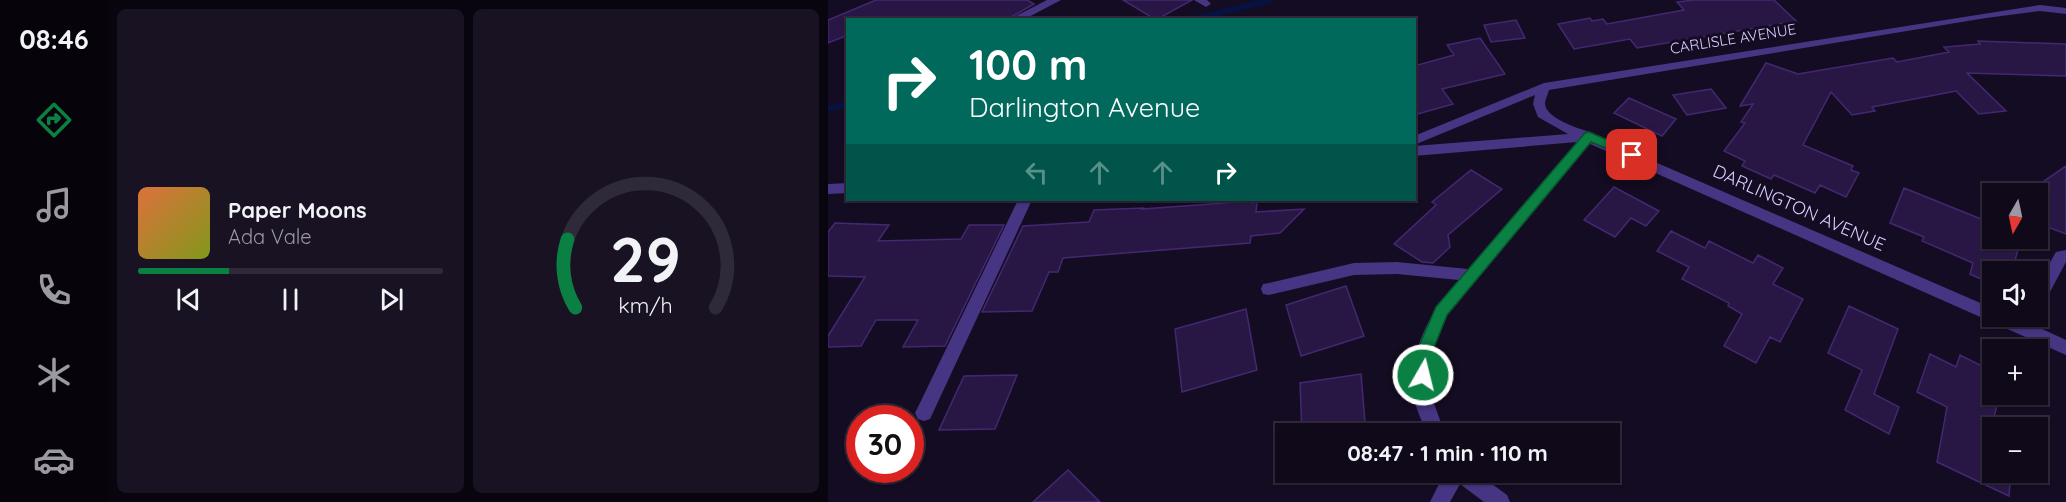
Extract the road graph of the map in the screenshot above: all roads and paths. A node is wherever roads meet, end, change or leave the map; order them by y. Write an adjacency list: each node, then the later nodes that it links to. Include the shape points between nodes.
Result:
1 (1056, 0): 3 (street)
2 (2066, 11): 4 (street, CARLISLE AVENUE, via 2040,8 1986,15)
3 (1016, 18)
4 (1544, 87): 5 (street, DARLINGTON AVENUE, via 1539,104 1542,114); 6 (street, CARLISLE AVENUE)
5 (1589, 136): 7 (street); 12 (street); 15 (street, DARLINGTON AVENUE)
6 (1416, 140)
7 (1416, 151)
8 (846, 188): 9 (street)
9 (828, 189)
10 (1025, 201): 18 (street)
11 (2066, 256): 13 (street, via 2061,256)
12 (1471, 275): 14 (street, via 1397,268 1354,269); 19 (street, via 1441,312 1423,355 1422,395)
13 (2048, 280)
14 (1269, 289)
15 (1982, 311)
16 (2019, 327): 17 (street, DARLINGTON AVENUE)
17 (2066, 348)
18 (924, 413)
19 (1432, 423)
20 (1451, 483): 22 (street)
21 (1473, 483): 23 (street)
22 (1440, 502)
23 (1500, 502)

